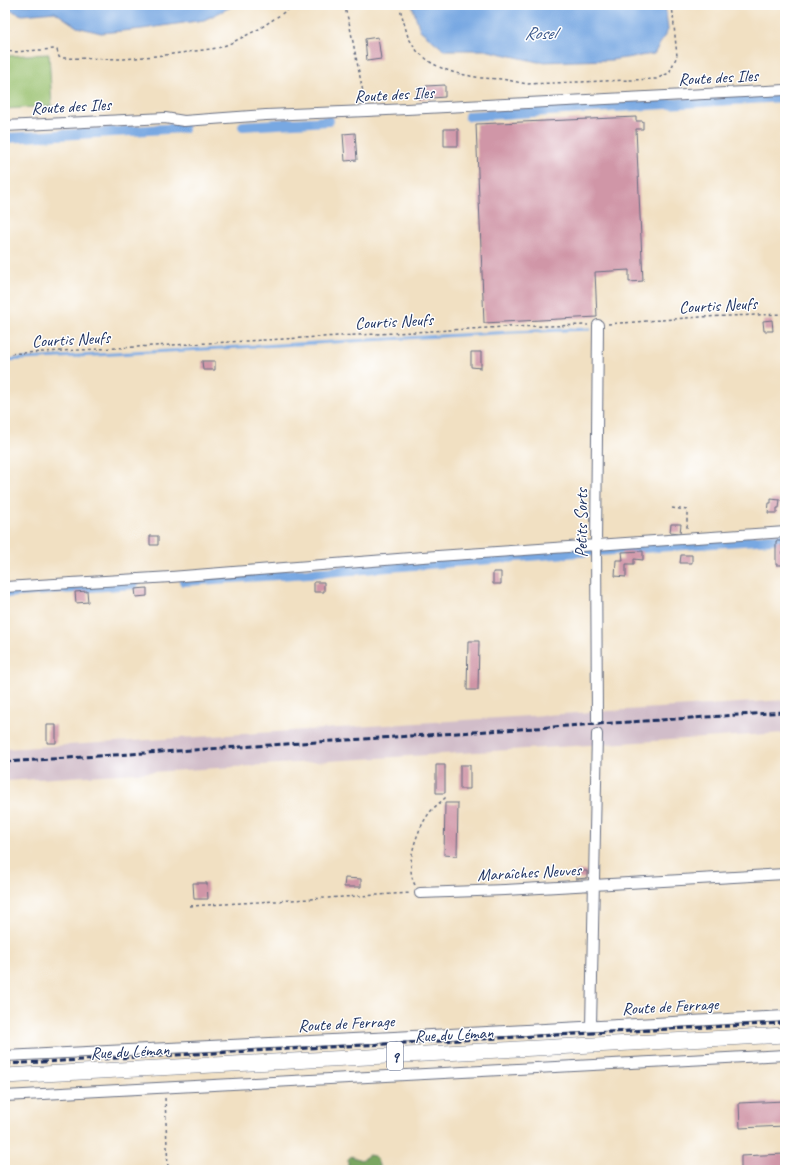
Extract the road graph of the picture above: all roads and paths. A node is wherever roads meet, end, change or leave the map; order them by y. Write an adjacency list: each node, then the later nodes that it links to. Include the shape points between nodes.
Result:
1 (295, 5): 5 (path, via 259,29 229,44 209,50 124,59 84,59 61,58 54,49 13,52)
2 (344, 5): 7 (path)
3 (400, 5): 4 (path, via 408,37 417,51 430,62 448,70 476,77 527,84 656,79 669,73 676,56)
4 (672, 5)
5 (5, 47)
6 (785, 90): 7 (street, Route des Iles)
7 (367, 111): 8 (street, Route des Iles, via 184,121 164,118)
8 (5, 126)
9 (785, 314): 10 (path, Courtis Neufs)
10 (598, 325): 11 (path, Courtis Neufs, via 493,328); 15 (street, Petits Sorts)
11 (5, 354)
12 (672, 508): 14 (path, via 687,510)
13 (785, 532): 14 (street)
14 (687, 539): 15 (street)
15 (596, 545): 16 (street); 17 (street, Petits Sorts)
16 (5, 587)
17 (597, 720)
18 (597, 734): 21 (street)
19 (446, 797): 22 (path, via 430,812 418,835 410,860 411,878)
20 (785, 874): 21 (street)
21 (594, 885): 22 (street, Maraîches Neuves); 25 (street, Maraîches Neuves)
22 (420, 893): 23 (path)
23 (190, 906)
24 (785, 1016): 25 (street, Route de Ferrage)
25 (591, 1026): 28 (street, Route de Ferrage)
26 (785, 1036): 29 (main road, Rue du Léman / 9)
27 (785, 1055): 30 (street)
28 (5, 1056)
29 (5, 1076)
30 (165, 1088): 31 (street); 32 (path)
31 (5, 1096)
32 (168, 1170)

